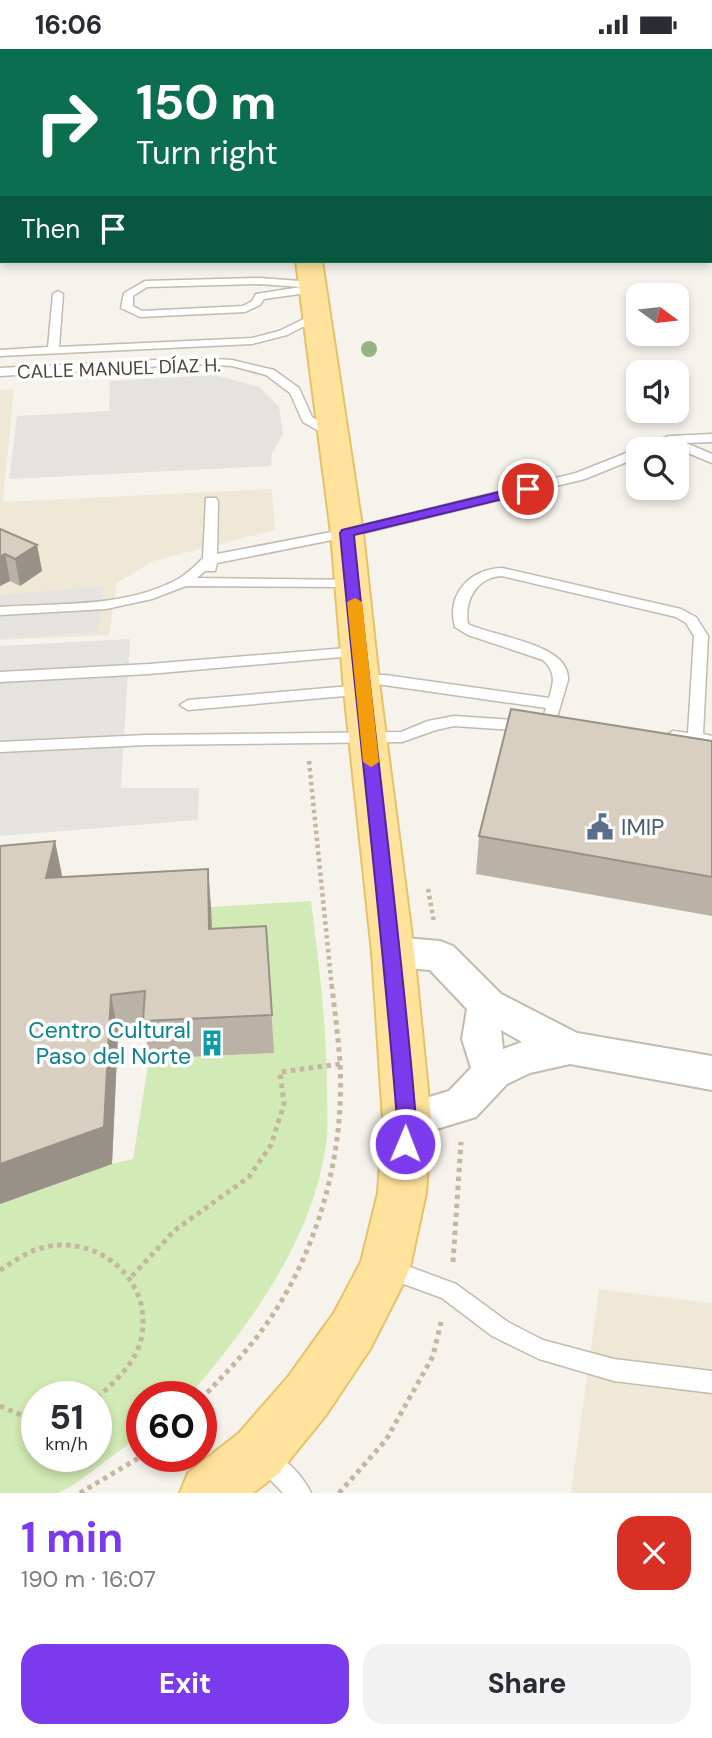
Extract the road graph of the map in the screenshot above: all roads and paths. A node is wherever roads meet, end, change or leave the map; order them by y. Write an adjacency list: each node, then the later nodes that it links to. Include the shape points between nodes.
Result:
1 (314, 288): 1 (lane, via 260,281 145,284 128,295 127,308 140,314 244,309 260,296); 3 (lane, CALLE MANUEL DÍAZ H., via 283,333 253,341); 6 (main road)
2 (58, 294): 3 (lane)
3 (53, 351): 4 (lane, CALLE MANUEL DÍAZ H.)
4 (0, 353)
5 (0, 372): 6 (lane, CALLE MANUEL DÍAZ H., via 232,363 270,372 295,391 307,419)
6 (335, 435): 13 (main road)
7 (712, 437): 8 (lane)
8 (689, 439)
9 (689, 449): 11 (lane)
10 (626, 458): 13 (lane, via 580,476)
11 (712, 459)
12 (211, 501): 14 (lane)
13 (347, 533): 14 (lane); 17 (main road)
14 (209, 560): 15 (lane); 16 (lane)
15 (213, 581): 16 (lane); 17 (lane)
16 (184, 582): 18 (lane, via 106,605)
17 (353, 583): 19 (main road)
18 (0, 611)
19 (361, 673): 20 (lane, via 149,669); 21 (lane, via 517,702); 22 (lane); 24 (main road)
20 (0, 677)
21 (553, 703): 24 (lane, via 554,728 454,721 402,737); 25 (lane, via 561,675 553,658 486,639 462,627 458,618 469,583 477,576 502,572 691,620 701,636)
22 (188, 705)
23 (654, 735): 25 (lane)
24 (368, 738): 26 (lane); 29 (main road)
25 (695, 738): 27 (lane)
26 (307, 739): 28 (lane, via 287,736); 32 (path)
27 (712, 741)
28 (0, 747)
29 (393, 952): 30 (street, via 440,956); 35 (main road)
30 (487, 1005): 31 (street); 33 (street, via 481,1044)
31 (570, 1048): 33 (street, via 523,1058); 34 (street)
32 (340, 1064): 38 (path, via 280,1072 284,1104 271,1145 249,1177 175,1230); 40 (path, via 333,1170 317,1229 285,1299)
33 (493, 1072): 35 (street, via 462,1105)
34 (712, 1073)
35 (407, 1120): 36 (main road, via 402,1193)
36 (384, 1267): 39 (lane, via 449,1291 500,1329 540,1349 614,1370); 44 (main road, via 352,1331 307,1396)
37 (0, 1270): 38 (path, via 41,1248 69,1244 95,1249)
38 (132, 1276): 41 (path, via 144,1305 143,1334 132,1363)
39 (712, 1382)
40 (217, 1384)
41 (112, 1388)
42 (0, 1406): 43 (path)
43 (21, 1415)
44 (259, 1453): 47 (main road); 48 (lane)
45 (126, 1466): 46 (path)
46 (80, 1493)
47 (208, 1493)
48 (299, 1493)

